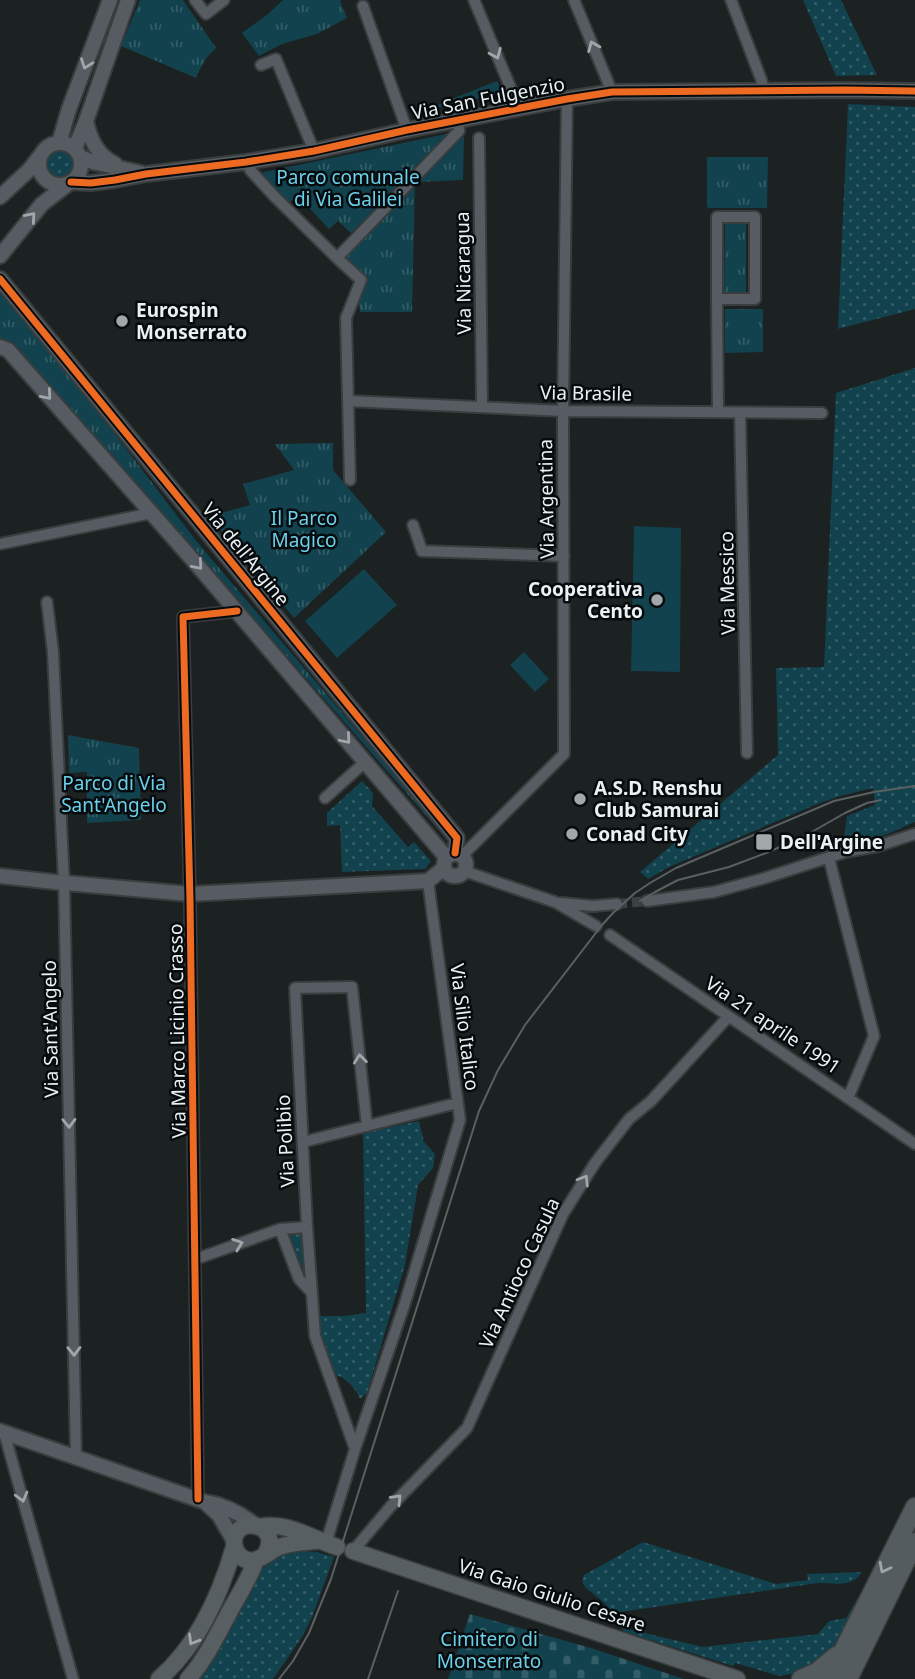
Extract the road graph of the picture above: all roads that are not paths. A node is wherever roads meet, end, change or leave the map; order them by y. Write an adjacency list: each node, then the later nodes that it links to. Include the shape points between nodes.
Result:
1 (110, 0): 19 (street, one-way to 19)
2 (128, 0): 16 (street)
3 (195, 0): 4 (street, via 205,14)
4 (224, 0)
5 (474, 0): 14 (street, one-way to 14)
6 (574, 0): 12 (street, one-way to 6)
7 (731, 0): 10 (street)
8 (363, 6): 17 (street)
9 (261, 65): 21 (street, via 276,59)
10 (764, 90): 11 (street, Via San Fulgenzio); 12 (street, Via San Fulgenzio)
11 (915, 91)
12 (611, 92): 13 (street, Via San Fulgenzio)
13 (567, 99): 14 (street, Via San Fulgenzio); 35 (street, Via Argentina)
14 (519, 108): 15 (street, Via San Fulgenzio)
15 (458, 120): 17 (street, Via San Fulgenzio); 29 (street, via 459,131)
16 (86, 121): 22 (street); 24 (street, via 102,155)
17 (407, 130): 21 (street, Via San Fulgenzio)
18 (478, 138): 34 (street, Via Nicaragua)
19 (59, 143): 20 (street); 22 (street)
20 (45, 149): 26 (street, via 39,164 44,177 55,184); 27 (street)
21 (314, 151): 23 (street, Via San Fulgenzio)
22 (78, 153): 24 (street, Via San Fulgenzio, via 93,162); 26 (street, via 80,171)
23 (246, 162): 25 (street, Via San Fulgenzio); 29 (street)
24 (126, 169): 25 (street, Via San Fulgenzio)
25 (146, 174): 26 (street, Via San Fulgenzio)
26 (69, 183): 28 (street, one-way to 26, via 43,204)
27 (0, 197)
28 (0, 256)
29 (337, 258): 33 (street, via 361,279 346,318)
30 (0, 279): 51 (street, Via dell'Argine, via 457,838)
31 (718, 299): 31 (street, via 755,299 755,217 717,217); 36 (street)
32 (0, 347): 40 (street, one-way to 40, via 8,350)
33 (349, 401): 34 (street, Via Brasile); 39 (street)
34 (482, 407): 35 (street, Via Brasile)
35 (563, 411): 36 (street, Via Brasile); 43 (street, Via Argentina)
36 (718, 412): 37 (street, Via Brasile)
37 (740, 412): 38 (street, Via Brasile); 46 (street, Via Messico)
38 (822, 413)
39 (349, 480)
40 (152, 513): 42 (street); 45 (street, one-way to 45)
41 (413, 525): 43 (street, via 422,551)
42 (0, 544)
43 (564, 556): 51 (street, Via Argentina, via 564,754)
44 (47, 602): 54 (street, Via Sant'Angelo)
45 (237, 611): 47 (street, one-way to 47); 55 (street, Via Marco Licinio Crasso, via 183,617)
46 (747, 753)
47 (365, 762): 48 (street); 51 (street)
48 (325, 798)
49 (915, 834): 50 (street)
50 (829, 858): 56 (street, via 714,892); 62 (street, via 874,1036)
51 (454, 861): 53 (street); 57 (street)
52 (0, 876): 54 (street)
53 (428, 881): 55 (street); 63 (street, Via Silio Italico)
54 (64, 883): 55 (street); 73 (street, Via Sant'Angelo, one-way to 73)
55 (190, 894): 69 (street, Via Marco Licinio Crasso)
56 (647, 901)
57 (555, 902): 58 (street); 59 (street)
58 (617, 904)
59 (596, 926)
60 (610, 936): 61 (street, Via 21 aprile 1991)
61 (728, 1017): 62 (street, Via 21 aprile 1991); 79 (street, Via Antioco Casula, one-way to 61, via 391,1506 467,1428 563,1214 595,1163 629,1119)
62 (848, 1098): 66 (street, Via 21 aprile 1991)
63 (457, 1103): 64 (street, Via Silio Italico); 72 (street, via 460,1120)
64 (367, 1126): 65 (street, Via Silio Italico); 65 (street, Via Polibio, one-way to 65, via 352,987 295,988)
65 (303, 1142): 67 (street, Via Polibio)
66 (915, 1144)
67 (307, 1227): 68 (street); 70 (street, Via Polibio)
68 (280, 1229): 69 (street, one-way to 68); 70 (street, Via Polibio, via 299,1279)
69 (196, 1259): 74 (street, Via Marco Licinio Crasso)
70 (312, 1293): 72 (street, Via Polibio, via 315,1336)
71 (2, 1431): 73 (street, Via Gaio Giulio Cesare); 83 (street, one-way to 83)
72 (355, 1448): 79 (street)
73 (76, 1456): 74 (street, Via Gaio Giulio Cesare)
74 (202, 1500): 76 (street, Via Gaio Giulio Cesare, via 221,1504); 78 (street, via 219,1515)
75 (915, 1507): 82 (highway, one-way to 82)
76 (258, 1526): 78 (main road, via 239,1530); 79 (main road, Via Gaio Giulio Cesare, via 304,1532); 80 (main road, via 270,1542)
77 (915, 1542): 81 (highway)
78 (234, 1544): 80 (main road, via 245,1559); 84 (main road, one-way to 84, via 207,1616 181,1657)
79 (333, 1545): 80 (main road, Via Gaio Giulio Cesare, via 283,1546); 86 (main road, Via Gaio Giulio Cesare)
80 (261, 1556): 85 (main road)
81 (865, 1646): 89 (highway); 90 (highway)
82 (844, 1648): 87 (highway); 88 (highway)
83 (73, 1679)
84 (159, 1679)
85 (188, 1679)
86 (737, 1679)
87 (802, 1679)
88 (828, 1679)
89 (848, 1679)
90 (861, 1679)

